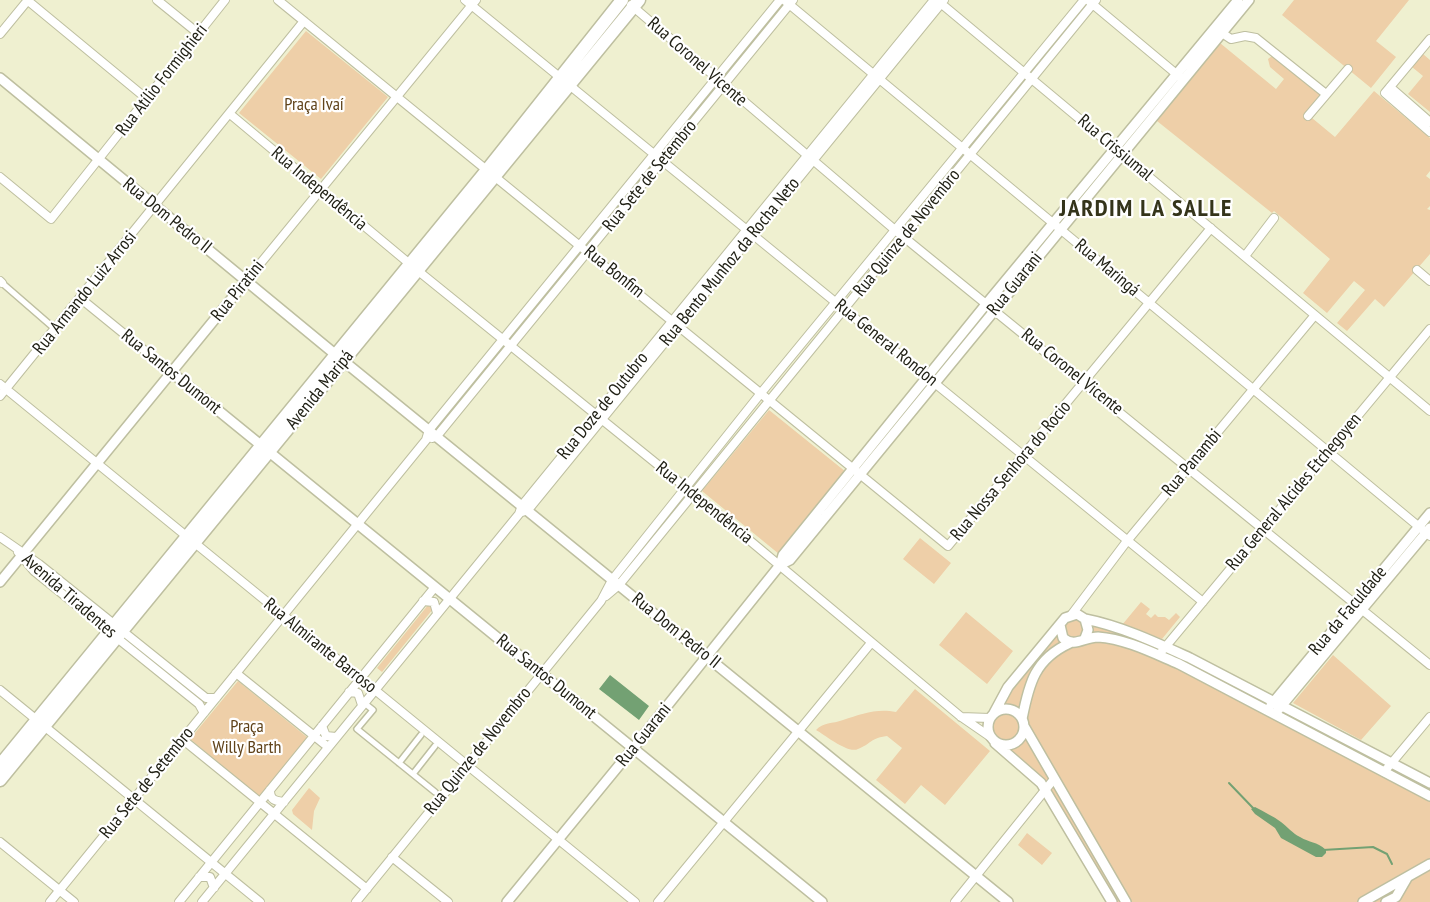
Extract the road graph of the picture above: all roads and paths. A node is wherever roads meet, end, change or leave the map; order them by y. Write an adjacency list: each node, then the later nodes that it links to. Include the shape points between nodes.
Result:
1 (28, 0): 14 (street); 29 (street)
2 (157, 0): 15 (street)
3 (225, 0): 15 (street, Rua Atílio Formighieri)
4 (278, 0): 12 (street, Rua Bonfim)
5 (1238, 0): 20 (street, Rua Guarani)
6 (1249, 0): 13 (street, Rua Guarani)
7 (787, 1): 19 (street, Rua Maringá); 22 (street, Rua Sete de Setembro); 25 (street, Rua Sete de Setembro)
8 (939, 1): 18 (street, Rua Crissiumal); 19 (street, Rua Bento Munhoz da Rocha Neto)
9 (1090, 1): 18 (street, Rua Quinze de Novembro); 20 (street); 23 (street, Rua Quinze de Novembro)
10 (471, 2): 24 (street, Rua General Rondon); 28 (street, Rua Piratini)
11 (629, 3): 22 (street, Rua Coronel Vicente); 24 (main road, Avenida Maripá)
12 (304, 21): 28 (street, Rua Bonfim); 30 (street, Rua Armando Luiz Arrosi)
13 (1222, 33): 20 (street, Rua Guarani); 27 (street, via 1231,39 1256,38)
14 (0, 34)
15 (199, 34): 29 (street, Rua Atílio Formighieri)
16 (1430, 39): 26 (street)
17 (1348, 69): 27 (street)
18 (1025, 73): 23 (street, Rua Crissiumal); 34 (street, Rua Quinze de Novembro)
19 (877, 77): 34 (street, Rua Maringá); 38 (street, Rua Bento Munhoz da Rocha Neto)
20 (1180, 77): 35 (street, Rua Guarani)
21 (0, 78): 39 (street, Rua Dom Pedro II)
22 (716, 79): 25 (street, Rua Coronel Vicente); 36 (street, Rua Sete de Setembro)
23 (1032, 79): 35 (street, Rua Crissiumal); 37 (street, Rua Quinze de Novembro)
24 (564, 81): 36 (street, Rua General Rondon); 41 (main road, Avenida Maripá)
25 (724, 85): 38 (street, Rua Coronel Vicente); 40 (street, Rua Sete de Setembro)
26 (1390, 87): 32 (street); 33 (street, via 1385,93)
27 (1326, 94): 31 (street)
28 (397, 97): 41 (street, Rua Bonfim); 43 (street, Rua Piratini)
29 (147, 99): 39 (street, Rua Atílio Formighieri)
30 (230, 114): 43 (street, Rua Independência); 44 (street, Rua Armando Luiz Arrosi)
31 (1308, 116)
32 (1430, 122)
33 (1430, 132)
34 (963, 149): 37 (street, Rua Maringá); 48 (street, Rua Quinze de Novembro)
35 (1118, 151): 46 (street, Rua Guarani); 47 (street, Rua Crissiumal)
36 (655, 153): 40 (street, Rua General Rondon); 51 (street, Rua Sete de Setembro)
37 (970, 155): 46 (street, Rua Maringá); 50 (street, Rua Quinze de Novembro)
38 (810, 159): 48 (street, Rua Coronel Vicente); 49 (street, Rua Bento Munhoz da Rocha Neto)
39 (99, 160): 42 (street, Rua Atílio Formighieri, via 51,219); 44 (street, Rua Dom Pedro II)
40 (663, 160): 49 (street, Rua General Rondon); 52 (street, Rua Sete de Setembro)
41 (490, 173): 51 (street, Rua Bonfim); 55 (main road, Avenida Maripá)
42 (0, 177)
43 (321, 190): 55 (street, Rua Independência); 56 (street, Rua Piratini)
44 (156, 206): 56 (street, Rua Dom Pedro II); 59 (street, Rua Armando Luiz Arrosi)
45 (1274, 218): 53 (street)
46 (1057, 226): 61 (street, Rua Maringá); 62 (street, Rua Guarani)
47 (1211, 228): 53 (street, Rua Crissiumal); 61 (street, Rua Nossa Senhora do Rocio)
48 (895, 230): 50 (street, Rua Coronel Vicente); 60 (street, Rua Quinze de Novembro)
49 (750, 231): 60 (street, Rua General Rondon); 65 (street, Rua Bento Munhoz da Rocha Neto)
50 (904, 237): 62 (street, Rua Coronel Vicente); 63 (street, Rua Quinze de Novembro)
51 (581, 245): 52 (street, Rua Bonfim); 68 (street, Rua Sete de Setembro)
52 (588, 251): 65 (street, Rua Bonfim); 69 (street, Rua Sete de Setembro)
53 (1245, 256): 64 (street, Rua Crissiumal)
54 (1417, 270): 57 (street)
55 (409, 272): 68 (street, Rua Independência); 70 (main road, Avenida Maripá)
56 (246, 281): 70 (street, Rua Dom Pedro II); 71 (street, Rua Piratini)
57 (1430, 281)
58 (1, 282): 66 (street)
59 (80, 298): 66 (street, Rua Armando Luiz Arrosi); 71 (street, Rua Santos Dumont)
60 (836, 303): 63 (street, Rua General Rondon); 78 (street, Rua Quinze de Novembro)
61 (1150, 303): 74 (street, Rua Nossa Senhora do Rocio); 77 (street, Rua Maringá)
62 (991, 306): 72 (street, Rua Guarani); 74 (street, Rua Coronel Vicente); 75 (street, Rua Guarani)
63 (845, 310): 72 (street, Rua General Rondon); 80 (street, Rua Quinze de Novembro)
64 (1316, 315): 73 (street, Rua Crissiumal); 77 (street, Rua Panambi)
65 (676, 323): 78 (street, Rua Bonfim); 82 (street, Rua Bento Munhoz da Rocha Neto)
66 (55, 329): 76 (street, Rua Armando Luiz Arrosi)
67 (1430, 329): 73 (street, Rua General Alcides Etchegoyen)
68 (503, 340): 69 (street, Rua Independência); 83 (street, Rua Sete de Setembro)
69 (511, 346): 82 (street, Rua Independência); 83 (street, Rua Sete de Setembro)
70 (335, 363): 83 (street, Rua Dom Pedro II); 84 (main road, Avenida Maripá)
71 (171, 372): 84 (street, Rua Santos Dumont); 87 (street, Rua Piratini)
72 (927, 377): 75 (street, Rua General Rondon); 89 (street, Rua Guarani)
73 (1390, 377): 81 (street, Rua Crissiumal); 85 (street, Rua General Alcides Etchegoyen)
74 (1084, 382): 86 (street, Rua Nossa Senhora do Rocio); 88 (street, Rua Coronel Vicente)
75 (935, 384): 86 (street, Rua General Rondon); 89 (street, Rua Guarani)
76 (3, 386): 79 (street, Rua Armando Luiz Arrosi); 87 (street, Rua Almirante Barroso)
77 (1254, 389): 85 (street, Rua Maringá); 88 (street, Rua Panambi)
78 (761, 393): 80 (street, Rua Bonfim); 90 (street, Rua Quinze de Novembro)
79 (0, 396)
80 (770, 401): 89 (street, Rua Bonfim); 91 (street, Rua Quinze de Novembro)
81 (1430, 411)
82 (598, 418): 90 (street, Rua Independência); 92 (street, Rua Doze de Outubro)
83 (433, 433): 92 (street, Rua Dom Pedro II); 94 (street, Rua Sete de Setembro)
84 (266, 448): 94 (street, Rua Santos Dumont); 98 (main road, Avenida Maripá)
85 (1328, 451): 95 (street, Rua General Alcides Etchegoyen); 96 (street, Rua Maringá)
86 (1023, 455): 99 (street, Rua General Rondon); 100 (street, Rua Nossa Senhora do Rocio)
87 (97, 464): 98 (street, Rua Almirante Barroso); 101 (street, Rua Piratini)
88 (1188, 468): 95 (street, Rua Coronel Vicente); 99 (street, Rua Panambi)
89 (857, 471): 100 (street, Rua Bonfim); 102 (street, Rua Guarani, via 790,560)
90 (686, 487): 91 (street, Rua Independência); 104 (street, Rua Quinze de Novembro)
91 (694, 494): 102 (street, Rua Independência); 104 (street, Rua Quinze de Novembro)
92 (523, 510): 104 (street, Rua Dom Pedro II); 106 (street, Rua Doze de Outubro)
93 (1430, 513): 96 (street, Rua da Faculdade)
94 (358, 524): 105 (street, Rua Santos Dumont); 112 (street, Rua Sete de Setembro)
95 (1264, 529): 108 (street, Rua General Alcides Etchegoyen); 109 (street, Rua Coronel Vicente)
96 (1426, 531): 109 (street, Rua da Faculdade)
97 (0, 537): 101 (street, Avenida Tiradentes)
98 (191, 540): 112 (street, Rua Almirante Barroso); 115 (main road, Avenida Maripá)
99 (1127, 542): 108 (street, Rua General Rondon); 111 (street, Rua Panambi)
100 (948, 546)
101 (20, 552): 103 (street, Rua Piratini); 115 (street, Avenida Tiradentes)
102 (780, 565): 117 (street, Rua Independência); 121 (street, Rua Guarani)
103 (0, 582)
104 (616, 582): 121 (street, Rua Dom Pedro II); 125 (street, Rua Quinze de Novembro)
105 (435, 587): 106 (street, Rua Santos Dumont); 107 (street)
106 (449, 598): 110 (street, Rua Doze de Outubro); 125 (street, Rua Santos Dumont)
107 (423, 601): 110 (street, via 434,602); 122 (street)
108 (1203, 602): 119 (street, Rua General Alcides Etchegoyen)
109 (1358, 606): 123 (street, Rua Coronel Vicente); 133 (street, Rua da Faculdade)
110 (437, 613): 126 (street, Rua Doze de Outubro)
111 (1072, 614): 113 (street); 114 (street)
112 (283, 616): 124 (street, Rua Sete de Setembro); 127 (street, Rua Almirante Barroso)
113 (1085, 619): 116 (street); 119 (street)
114 (1060, 625): 118 (street, via 1063,638); 138 (street, via 1008,687)
115 (116, 631): 131 (street, Avenida Tiradentes); 141 (main road, Avenida Maripá)
116 (1085, 638): 118 (street); 120 (street, via 1114,640)
117 (871, 643): 137 (street, Rua Independência); 143 (street)
118 (1070, 643): 140 (street, via 1036,671 1028,690)
119 (1166, 647): 120 (street, Rua General Alcides Etchegoyen); 133 (street)
120 (1159, 655): 135 (street)
121 (707, 657): 143 (street, Rua Dom Pedro II); 153 (street, Rua Guarani)
122 (372, 664): 126 (street); 127 (street)
123 (1430, 665)
124 (236, 673): 132 (street, Rua Sete de Setembro); 146 (street)
125 (541, 673): 153 (street, Rua Santos Dumont); 158 (street, Rua Quinze de Novembro)
126 (380, 674): 129 (street, Rua Doze de Outubro)
127 (360, 679): 129 (street, Rua Almirante Barroso); 130 (street)
128 (0, 690): 141 (street)
129 (374, 690): 134 (street, Rua Doze de Outubro); 158 (street, Rua Almirante Barroso)
130 (349, 692): 134 (street, via 358,693); 142 (street)
131 (199, 698): 132 (street, Avenida Tiradentes); 136 (street, Avenida Tiradentes)
132 (216, 698): 136 (street, Rua Sete de Setembro)
133 (1278, 703): 135 (street, Rua da Faculdade); 156 (street)
134 (365, 705): 147 (street, Rua Doze de Outubro); 155 (street, via 373,710 357,729)
135 (1271, 712): 159 (street)
136 (204, 713): 148 (street, Rua Sete de Setembro)
137 (960, 716): 138 (street); 149 (street, Rua Independência)
138 (992, 716): 140 (street, via 1009,709); 149 (street, via 987,728)
139 (1430, 717): 156 (street)
140 (1024, 722): 149 (street, via 1024,734 1013,745 1001,746); 161 (street)
141 (40, 724): 145 (main road, Avenida Maripá); 168 (street)
142 (322, 726): 146 (street); 147 (street, via 326,736)
143 (798, 732): 173 (street); 183 (street, Rua Dom Pedro II)
144 (422, 735): 155 (street)
145 (30, 736): 157 (main road, Avenida Maripá); 162 (main road, Avenida Maripá)
146 (314, 736): 151 (street); 152 (street)
147 (336, 737): 151 (street, Rua Doze de Outubro)
148 (182, 739): 168 (street, Rua Sete de Setembro); 169 (street)
149 (992, 739): 165 (street)
150 (435, 746): 160 (street)
151 (328, 747): 154 (street, Rua Doze de Outubro)
152 (304, 748): 154 (street, via 314,750); 164 (street)
153 (634, 748): 173 (street, Rua Santos Dumont); 175 (street, Rua Guarani)
154 (318, 759): 170 (street, Rua Doze de Outubro)
155 (399, 763): 160 (street)
156 (1392, 763): 159 (street); 163 (street)
157 (0, 765)
158 (466, 766): 175 (street, Rua Almirante Barroso); 178 (street, Rua Quinze de Novembro)
159 (1384, 772): 167 (street)
160 (413, 774): 166 (street)
161 (1054, 779): 165 (street); 189 (street)
162 (0, 780)
163 (1430, 783)
164 (270, 790): 169 (street); 170 (street, via 274,800)
165 (1046, 790): 183 (street); 203 (street)
166 (435, 792)
167 (1430, 796)
168 (134, 798): 180 (street); 188 (street, Rua Sete de Setembro)
169 (260, 802): 171 (street); 172 (street)
170 (284, 802): 171 (street, Rua Doze de Outubro)
171 (274, 814): 174 (street, Rua Doze de Outubro); 187 (street)
172 (250, 815): 174 (street, via 261,818); 177 (street)
173 (724, 822): 199 (street); 200 (street, Rua Santos Dumont)
174 (263, 827): 179 (street, Rua Doze de Outubro)
175 (558, 841): 197 (street, Rua Guarani); 198 (street, Rua Almirante Barroso)
176 (0, 842): 188 (street)
177 (223, 848): 179 (street, via 225,856); 180 (street)
178 (392, 857): 187 (street, Rua Quinze de Novembro); 196 (street)
179 (237, 859): 182 (street, Rua Doze de Outubro)
180 (211, 862): 182 (street); 185 (street)
181 (1428, 868): 184 (street)
182 (225, 873): 186 (street, Rua Doze de Outubro); 194 (street)
183 (976, 876): 201 (street); 202 (street, Rua Dom Pedro II)
184 (1408, 876): 204 (street); 205 (street, via 1396,897)
185 (199, 877): 186 (street, via 210,877); 192 (street)
186 (214, 888): 193 (street, Rua Doze de Outubro)
187 (367, 888): 195 (street, Rua Quinze de Novembro)
188 (59, 890): 190 (street, Rua Sete de Setembro); 191 (street)
189 (1123, 898): 203 (street)
190 (50, 902)
191 (74, 902)
192 (179, 902)
193 (202, 902)
194 (260, 902)
195 (356, 902)
196 (448, 902)
197 (507, 902)
198 (635, 902)
199 (658, 902)
200 (822, 902)
201 (955, 902)
202 (1008, 902)
203 (1112, 902)
204 (1363, 902)
205 (1386, 902)

